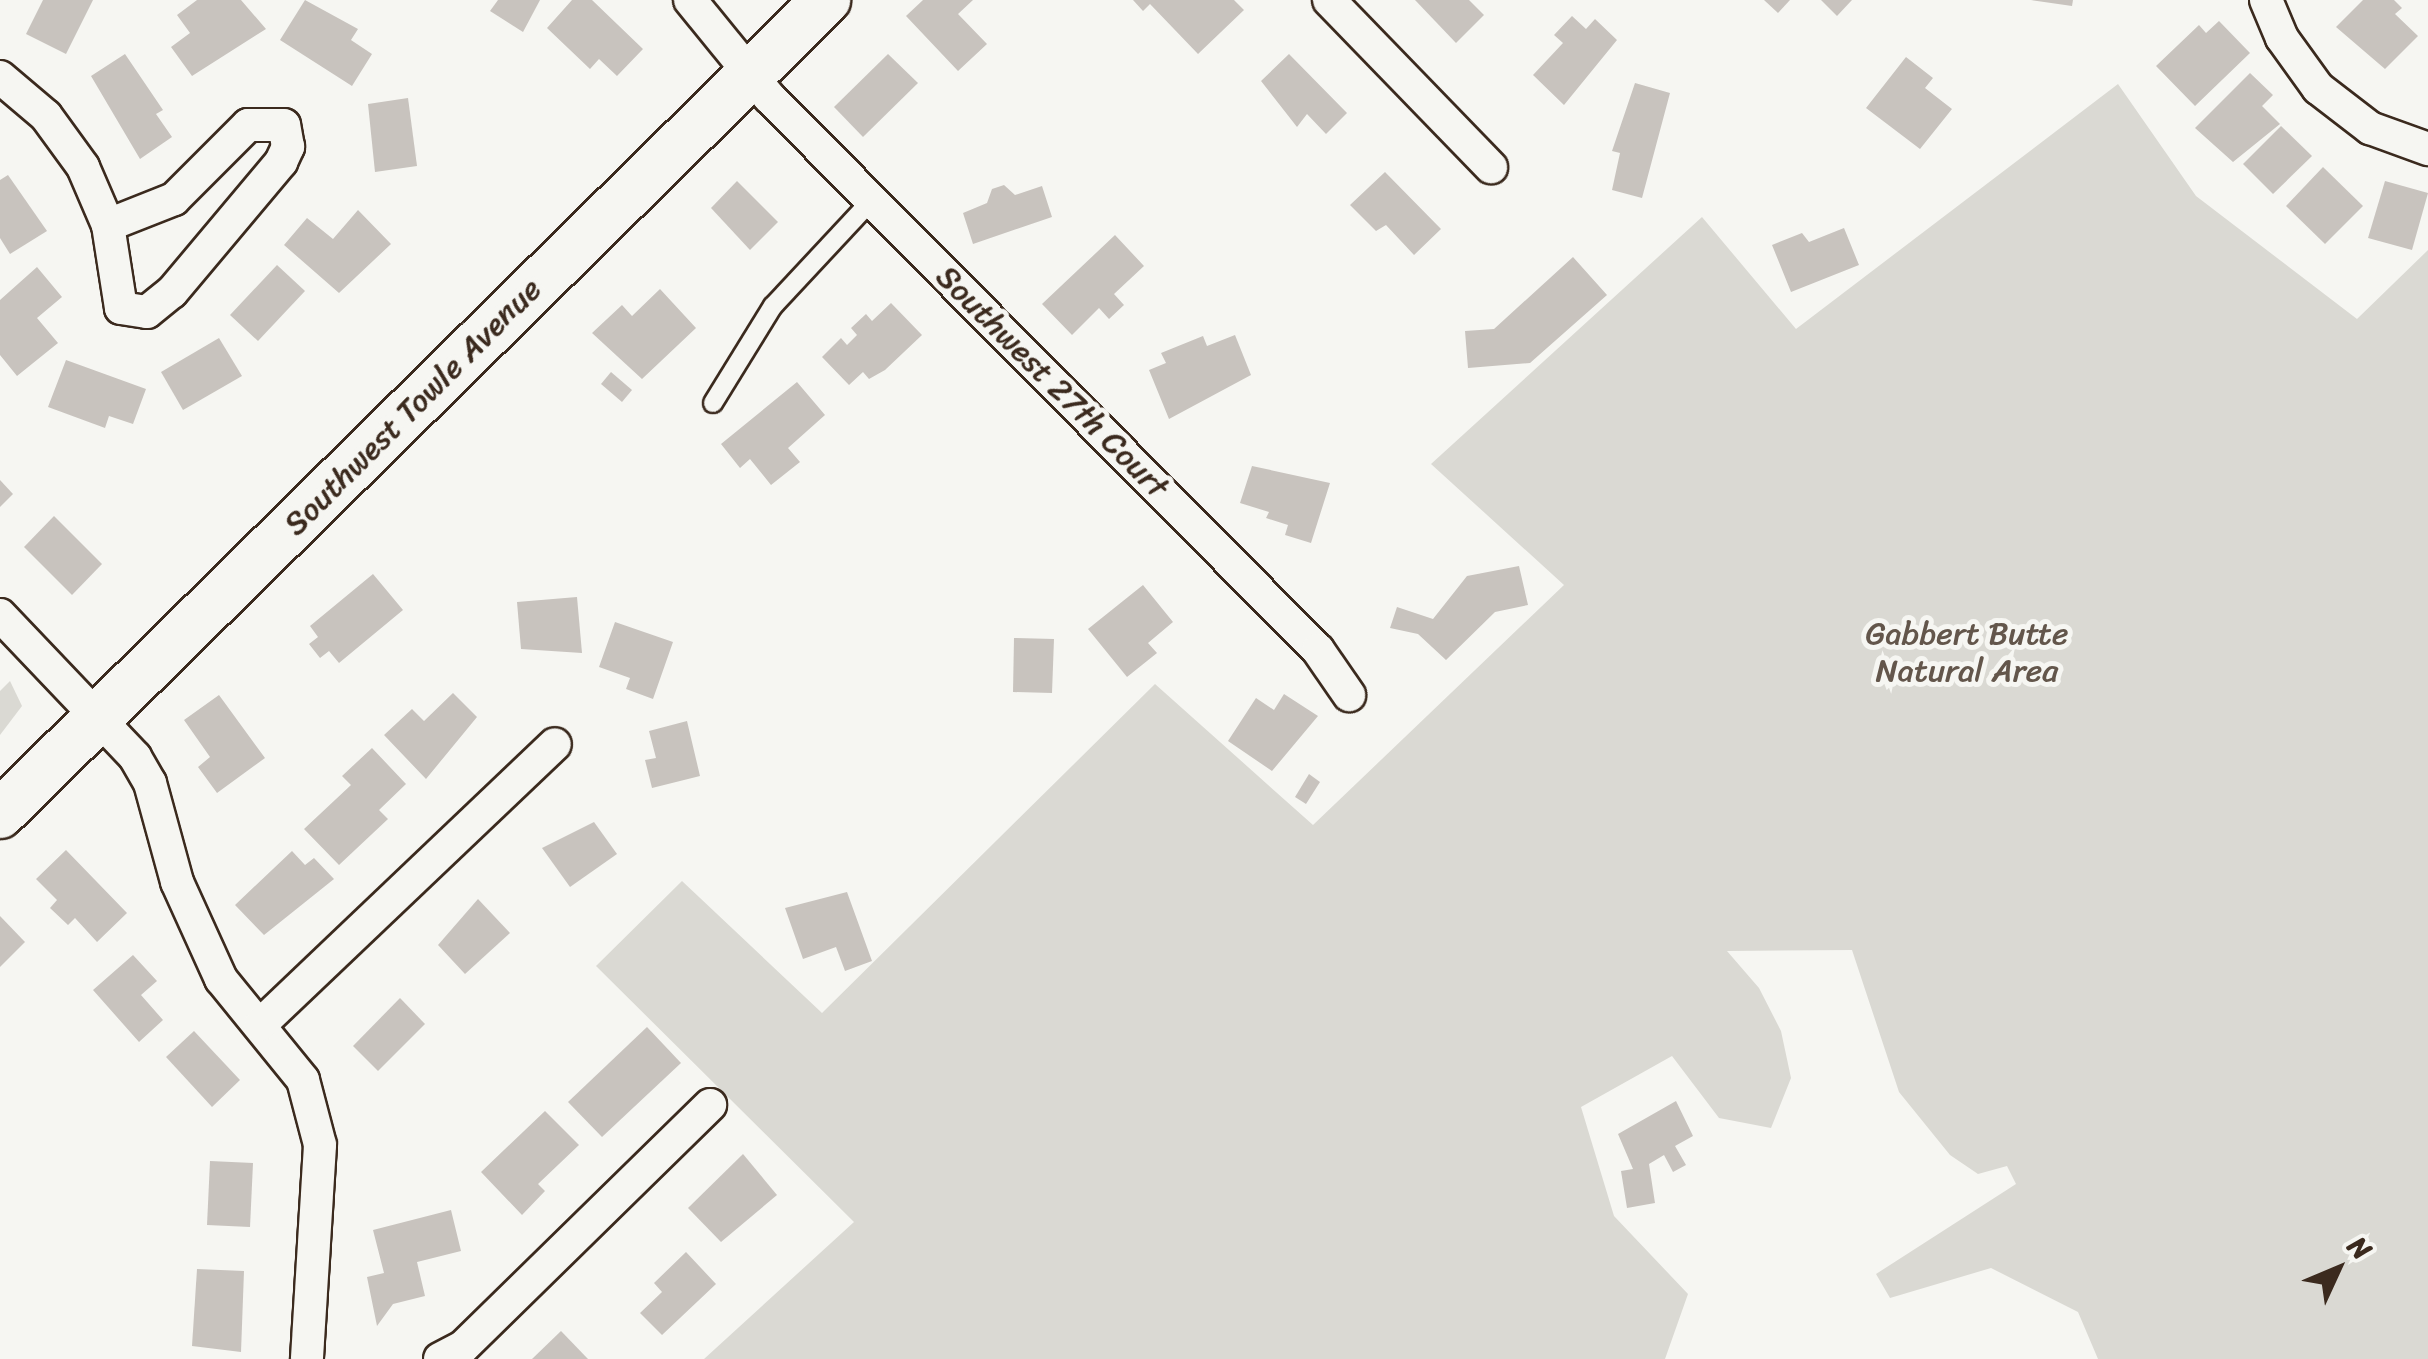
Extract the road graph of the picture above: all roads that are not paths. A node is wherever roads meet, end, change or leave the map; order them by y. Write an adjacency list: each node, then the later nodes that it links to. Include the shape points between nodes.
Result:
1 (690, 0): 5 (street, Southwest 27th Court)
2 (826, 0): 5 (main road, Southwest Towle Avenue)
3 (1329, 0): 8 (street)
4 (2266, 0): 7 (street, via 2282,38 2318,88 2370,128)
5 (752, 72): 9 (street, Southwest 27th Court); 14 (main road, Southwest Towle Avenue)
6 (0, 76): 10 (street, via 66,141)
7 (2428, 149)
8 (1491, 167)
9 (871, 200): 11 (lane, via 772,306); 13 (street, Southwest 27th Court, via 1318,650)
10 (108, 224): 10 (street, via 121,308 147,312 172,292 281,162 288,147 284,125 248,125 174,199)
11 (713, 403)
12 (0, 615): 14 (street)
13 (1348, 695)
14 (98, 718): 16 (main road, Southwest Towle Avenue); 17 (street, via 150,783 193,920 221,978)
15 (555, 744): 17 (street)
16 (0, 814)
17 (260, 1025): 19 (street, via 303,1080 320,1145)
18 (710, 1104): 20 (street, via 463,1347)
19 (307, 1359)
20 (440, 1359)

